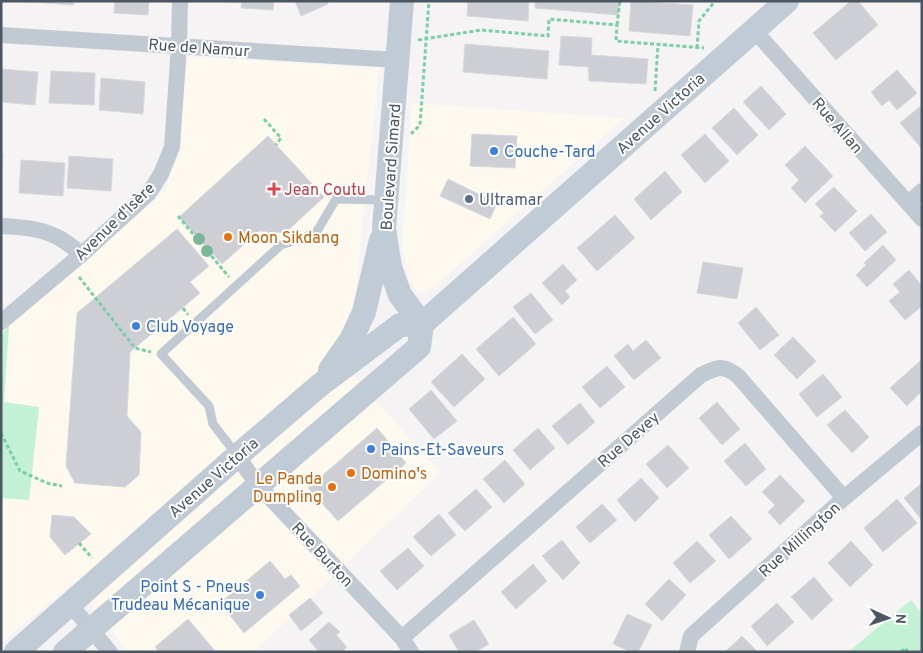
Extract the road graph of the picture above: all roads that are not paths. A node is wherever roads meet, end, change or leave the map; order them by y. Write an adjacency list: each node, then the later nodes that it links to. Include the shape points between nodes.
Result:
1 (180, 1): 6 (street, Avenue d'Isère)
2 (402, 1): 7 (main road, Boulevard Simard)
3 (787, 1): 4 (main road, Avenue Victoria)
4 (754, 30): 10 (street, Rue Allan); 16 (main road, Avenue Victoria)
5 (1, 35): 6 (street, Rue de Namur)
6 (179, 46): 7 (street, Rue de Namur); 14 (street, Avenue d'Isère, via 172,146 161,174 149,193)
7 (397, 60): 9 (main road, Boulevard Simard)
8 (922, 191): 10 (street)
9 (386, 200): 13 (main road, Boulevard Simard); 19 (lane, via 336,199 316,233 281,245 160,354 209,406 213,424)
10 (908, 203): 11 (street, Rue Allan)
11 (922, 219)
12 (1, 226): 14 (street, via 46,232)
13 (384, 228): 16 (main road, Boulevard Simard, via 390,267 400,295); 17 (main road, via 364,312)
14 (82, 254): 15 (street, Avenue d'Isère)
15 (1, 322)
16 (422, 324): 17 (main road, Avenue Victoria, via 400,326); 20 (main road, via 419,347)
17 (320, 386): 19 (main road, Avenue Victoria)
18 (922, 433): 21 (street, Rue Millington)
19 (237, 456): 20 (street, Rue Burton); 22 (main road, Avenue Victoria)
20 (258, 485): 23 (main road); 24 (street, Rue Burton)
21 (844, 498): 24 (street, Rue Devey, via 738,376 730,369 718,367 701,375); 28 (street, Rue Millington, via 691,636)
22 (70, 604): 23 (street); 25 (main road, Avenue Victoria)
23 (91, 629): 26 (main road); 27 (street)
24 (407, 645)
25 (16, 652)
26 (65, 652)
27 (110, 652)
28 (687, 652)

